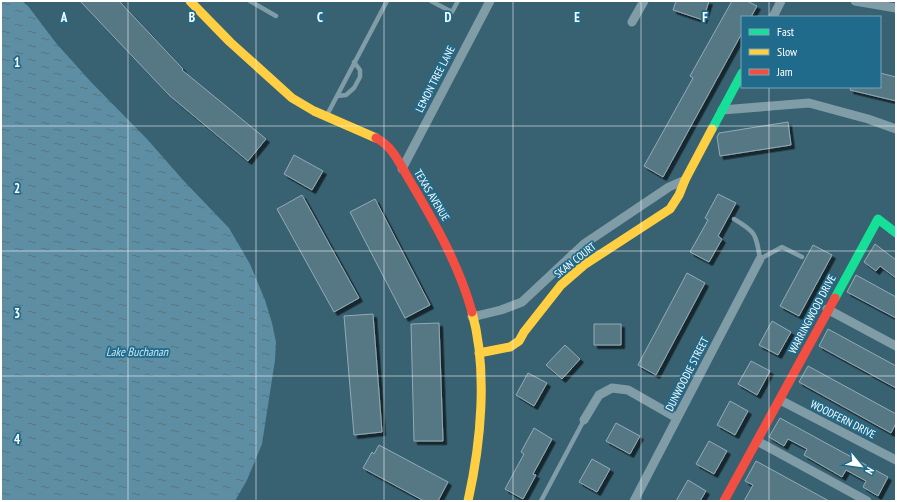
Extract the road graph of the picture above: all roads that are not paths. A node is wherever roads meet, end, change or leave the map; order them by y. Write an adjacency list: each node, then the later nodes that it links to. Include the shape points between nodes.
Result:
1 (190, 1): 18 (street, TEXAS AVENUE, via 230,42 292,98)
2 (250, 1): 11 (lane)
3 (387, 1): 14 (lane)
4 (431, 1): 5 (lane, via 452,12)
5 (458, 1)
6 (490, 1): 20 (street, LEMON TREE LANE)
7 (644, 1): 13 (street)
8 (781, 1): 12 (street)
9 (854, 1): 10 (street)
10 (896, 8)
11 (276, 16)
12 (773, 16)
13 (632, 22)
14 (354, 62): 16 (lane); 16 (lane, via 360,70 360,77 354,88 346,95)
15 (741, 76): 17 (street, SKAN COURT)
16 (337, 96): 18 (lane)
17 (722, 110): 19 (street, via 809,103 868,119); 21 (street, SKAN COURT)
18 (326, 116): 20 (street, TEXAS AVENUE, via 380,140 392,151)
19 (896, 130)
20 (402, 169): 27 (street, TEXAS AVENUE, via 443,238 467,294)
21 (684, 180): 27 (street, SKAN COURT, via 669,186 584,244 522,302); 29 (street, SKAN COURT, via 679,195 670,209 584,265 561,285 519,341 510,347)
22 (734, 219): 25 (lane, via 747,226 757,237)
23 (896, 233): 26 (street, WARRINGWOOD DRIVE, via 878,219)
24 (802, 257): 25 (lane, via 782,247)
25 (760, 259): 31 (street, DUNWOODIE STREET)
26 (827, 309): 28 (street); 30 (street, WARRINGWOOD DRIVE)
27 (472, 317): 29 (street, TEXAS AVENUE)
28 (896, 346)
29 (479, 353): 35 (street, TEXAS AVENUE, via 481,418)
30 (780, 400): 33 (street, WARRINGWOOD DRIVE); 34 (street, WOODFERN DRIVE)
31 (677, 418): 32 (street, via 628,390 612,388 599,395); 37 (street, DUNWOODIE STREET)
32 (584, 420): 36 (lane)
33 (757, 441): 38 (street, WARRINGWOOD DRIVE); 39 (street)
34 (896, 460)
35 (468, 501)
36 (541, 501)
37 (634, 501)
38 (724, 501)
39 (867, 501)

